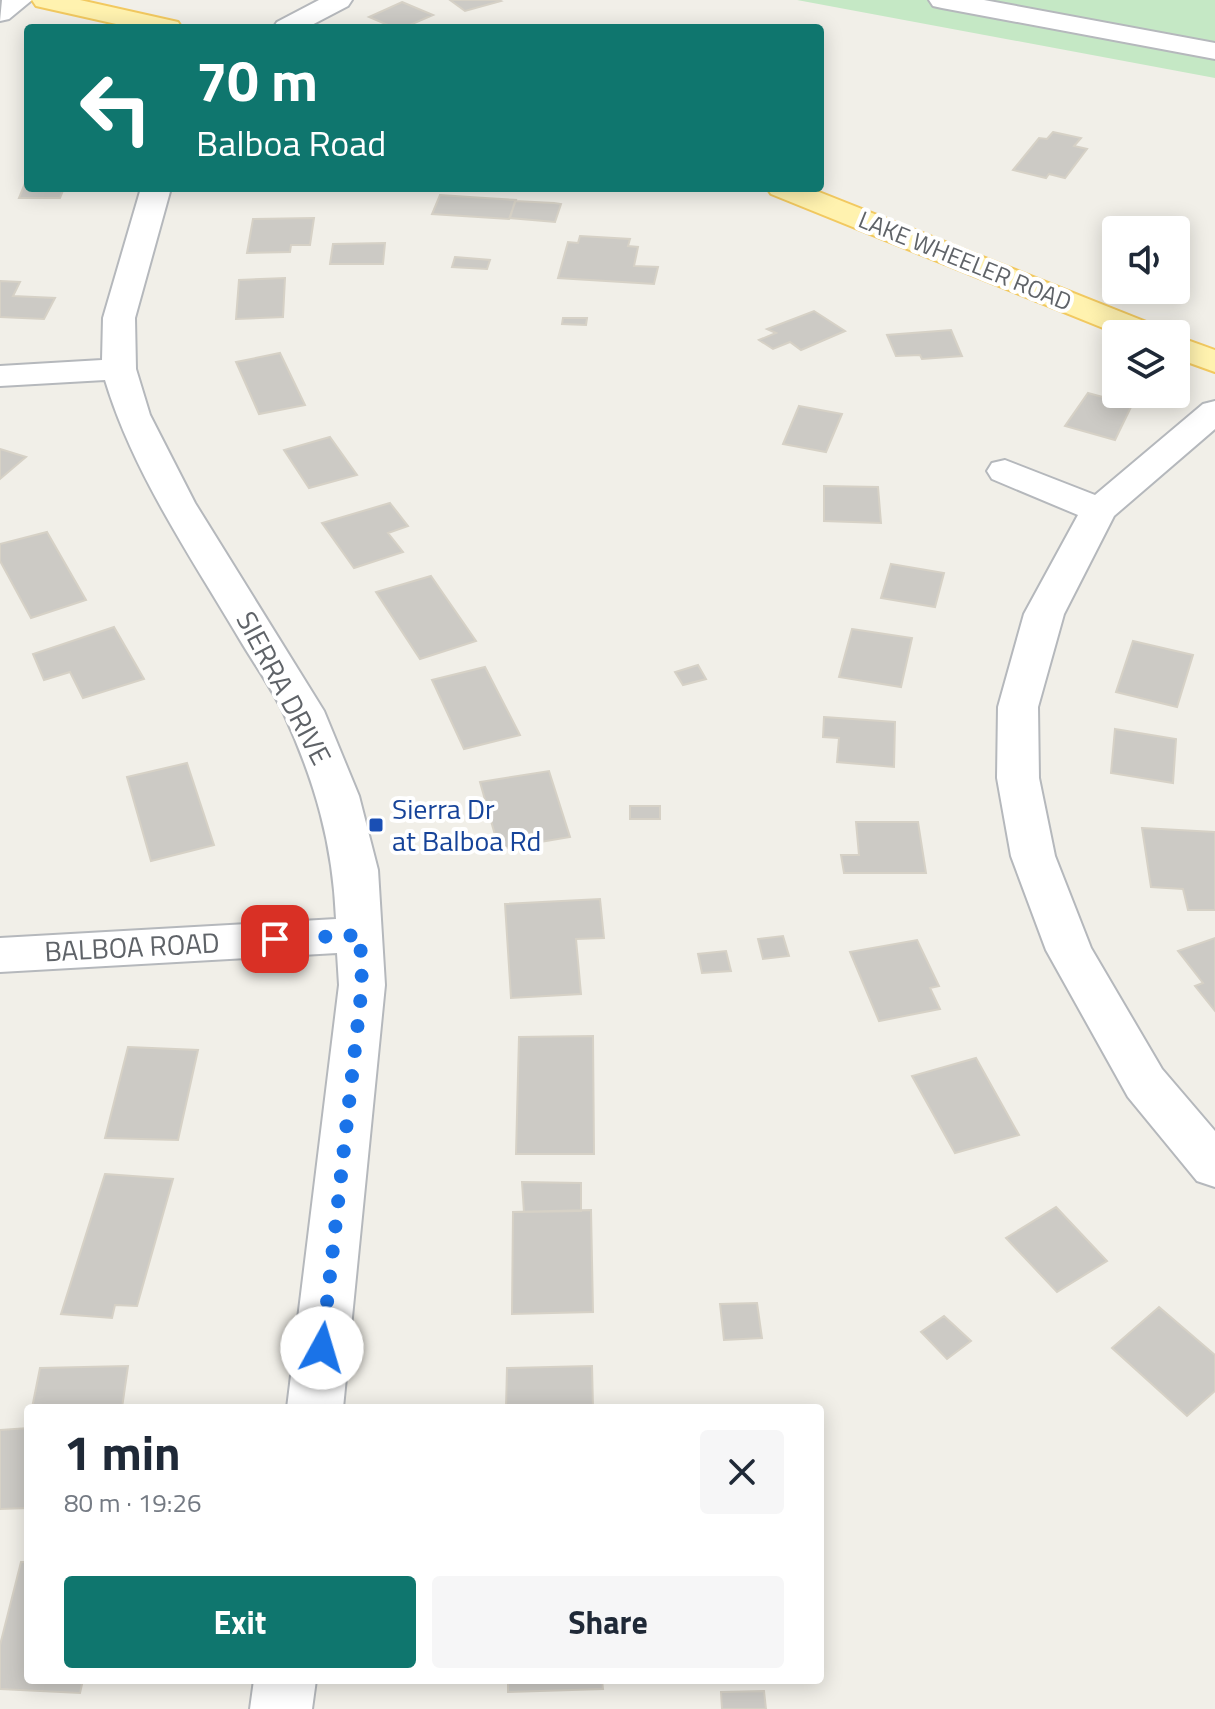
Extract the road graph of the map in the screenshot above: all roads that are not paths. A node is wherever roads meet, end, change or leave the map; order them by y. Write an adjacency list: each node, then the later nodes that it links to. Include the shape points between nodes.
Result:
1 (19, 0): 5 (street)
2 (45, 0): 6 (main road)
3 (339, 0): 7 (street)
4 (942, 0): 8 (street)
5 (0, 13)
6 (151, 24)
7 (294, 24)
8 (1215, 51)
9 (155, 192): 14 (street, SIERRA DRIVE, via 119,318)
10 (792, 192): 11 (main road, LAKE WHEELER ROAD)
11 (1112, 320)
12 (1190, 352): 13 (main road)
13 (1215, 362)
14 (119, 369): 15 (street); 19 (street, SIERRA DRIVE, via 133,415 177,503 303,711 338,796 356,870)
15 (0, 376)
16 (1215, 411): 18 (street)
17 (1005, 471): 18 (street)
18 (1099, 510): 21 (street, via 1044,614 1018,707 1018,778 1033,856 1069,950 1145,1083)
19 (360, 935): 20 (street, BALBOA ROAD); 22 (street, SIERRA DRIVE, via 362,985)
20 (0, 955)
21 (1215, 1166)
22 (315, 1404)
23 (284, 1684): 24 (street)
24 (281, 1709)

